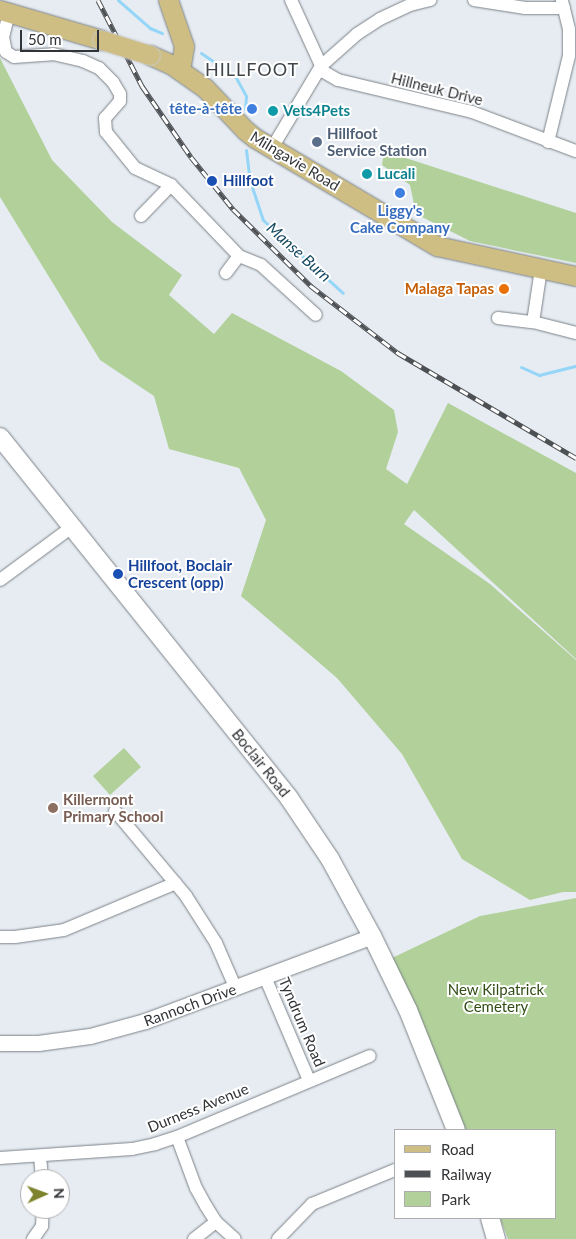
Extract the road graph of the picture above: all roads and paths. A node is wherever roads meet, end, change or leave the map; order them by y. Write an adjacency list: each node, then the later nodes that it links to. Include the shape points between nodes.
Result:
1 (168, 0): 7 (main road)
2 (291, 0): 9 (street)
3 (430, 0): 9 (street, via 410,5 380,20 344,44)
4 (474, 0): 5 (street, via 525,8)
5 (563, 4): 11 (street, via 569,29 569,56)
6 (4, 12): 8 (main road, Milngavie Road, bridge); 14 (street, via 6,52 14,57 53,54 83,61 99,68 113,82 120,100 105,118 106,132 134,168)
7 (177, 28): 8 (main road, via 173,43); 10 (main road, via 184,46)
8 (155, 57): 10 (main road, Milngavie Road)
9 (321, 66): 11 (street, Hillneuk Drive, via 324,72 350,85 472,112); 12 (street)
10 (180, 71): 12 (main road, Milngavie Road, via 205,88 245,130)
11 (548, 142): 13 (street, Hillneuk Drive)
12 (272, 148): 17 (main road, Milngavie Road, via 437,246)
13 (576, 152)
14 (170, 185): 15 (street); 16 (street)
15 (141, 216)
16 (239, 256): 18 (street); 20 (street, via 261,265)
17 (541, 269): 19 (main road, Milngavie Road); 22 (street)
18 (226, 273)
19 (576, 276)
20 (316, 315)
21 (498, 318): 22 (street)
22 (533, 322): 23 (street)
23 (576, 333)
24 (0, 437): 25 (main road, Boclair Road)
25 (72, 526): 26 (street); 29 (main road, Boclair Road, via 290,798 330,859)
26 (0, 580)
27 (115, 811): 28 (street)
28 (176, 883): 30 (street, via 64,930 15,938); 32 (street, via 216,943)
29 (372, 936): 31 (street, Rannoch Drive); 36 (main road, Boclair Road, via 408,1010)
30 (0, 937)
31 (265, 977): 32 (street, Rannoch Drive); 35 (street, Tyndrum Road)
32 (236, 989): 33 (street, Rannoch Drive, via 145,1022 90,1036 38,1043)
33 (0, 1043)
34 (370, 1056): 35 (street, Durness Avenue)
35 (309, 1080): 37 (street, Durness Avenue)
36 (456, 1129)
37 (177, 1137): 38 (street, Durness Avenue, via 132,1149); 44 (street, via 196,1188)
38 (40, 1156): 39 (street, Durness Avenue); 40 (street)
39 (0, 1158)
40 (41, 1169)
41 (394, 1170): 48 (street, via 312,1204)
42 (42, 1219): 45 (street)
43 (490, 1219): 49 (main road)
44 (216, 1222): 46 (street); 47 (street)
45 (34, 1239)
46 (194, 1239)
47 (235, 1239)
48 (278, 1239)
49 (496, 1239)

